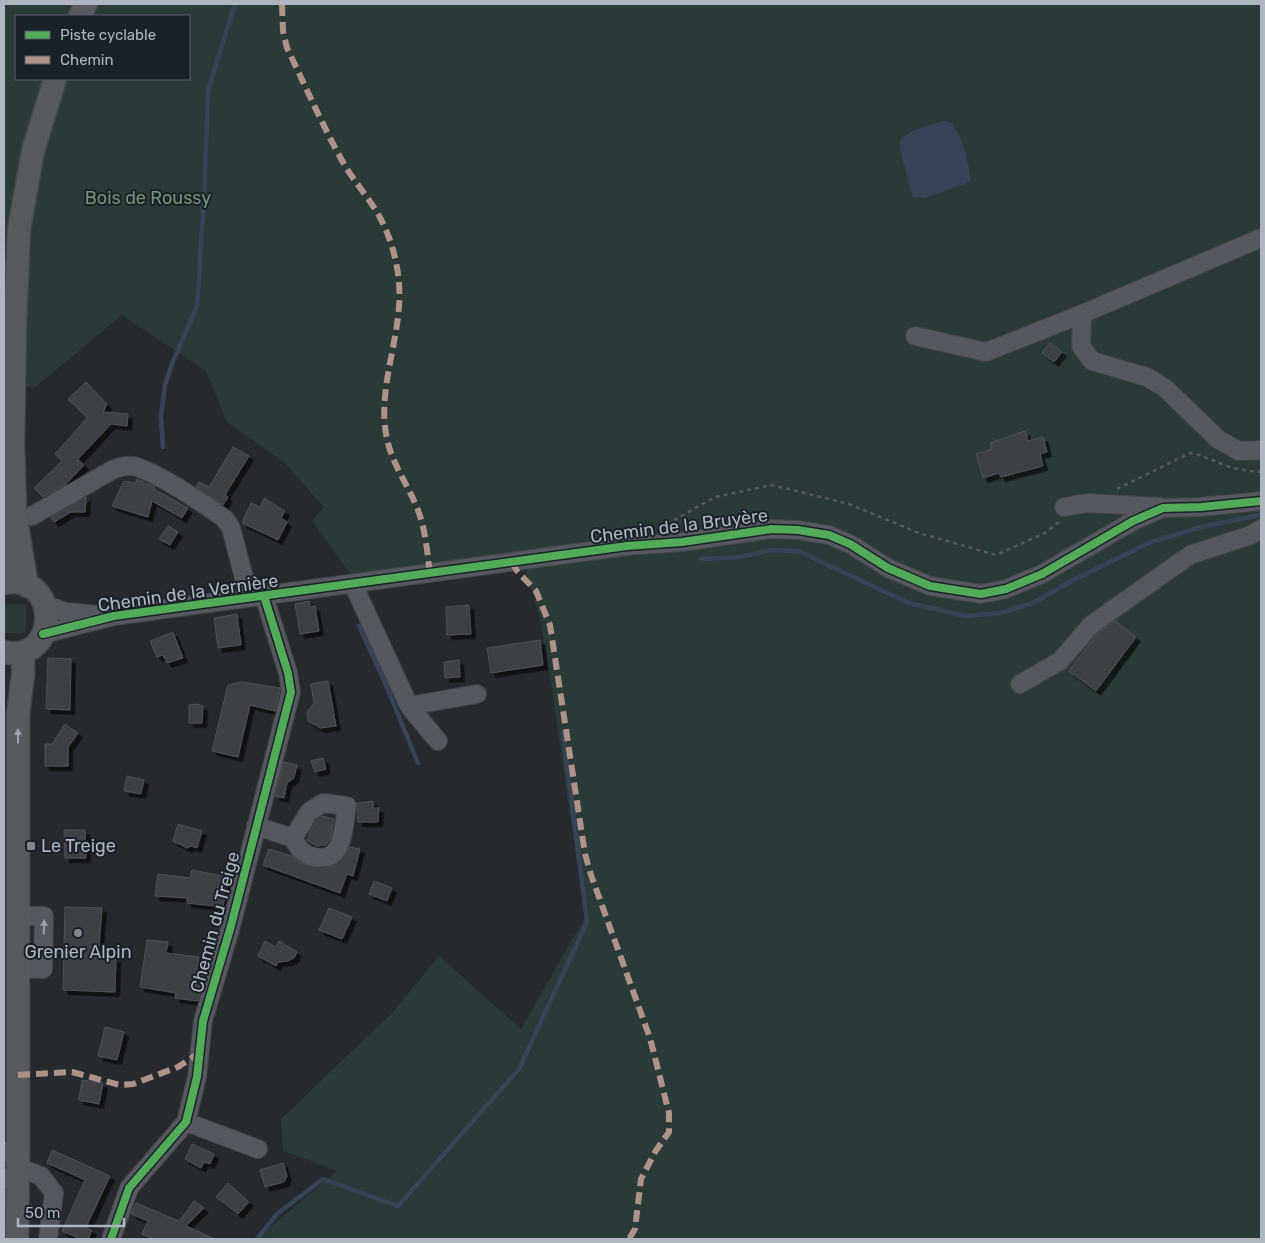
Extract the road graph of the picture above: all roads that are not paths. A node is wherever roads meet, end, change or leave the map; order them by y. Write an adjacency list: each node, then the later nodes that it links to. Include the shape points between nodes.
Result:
1 (55, 80): 9 (main road, via 33,151 19,229 13,444)
2 (1261, 238): 3 (street)
3 (1082, 314): 4 (street, via 986,352); 5 (street, via 1081,346 1092,361 1147,377 1165,388 1219,440 1239,451)
4 (915, 336)
5 (1261, 450)
6 (1261, 501): 7 (street, Chemin de la Bruyère, via 1201,508)
7 (1164, 508): 8 (street, via 1088,503); 13 (street, Chemin de la Bruyère, via 1133,521 1042,574 1006,589 981,594 930,586 888,568 850,544 828,535 798,530 627,546)
8 (1062, 514)
9 (15, 524): 11 (main road); 14 (main road); 15 (street, via 114,469 136,466 225,518)
10 (1261, 529): 20 (street, via 1252,535 1190,555 1091,625 1060,661)
11 (4, 564)
12 (4, 583): 14 (main road)
13 (345, 585): 15 (street, Chemin de la Vernière); 22 (street)
14 (27, 586): 16 (main road, via 36,591)
15 (257, 597): 17 (street, Chemin de la Vernière); 26 (street, Chemin du Treige, via 288,673 291,692)
16 (45, 605): 17 (street, Chemin de la Vernière, via 66,612); 18 (main road, via 48,617)
17 (114, 616): 18 (street, Chemin de la Vernière)
18 (43, 634): 19 (main road, via 33,646)
19 (13, 652): 30 (main road, one-way to 19, via 18,968 18,714 23,675)
20 (1020, 684)
21 (477, 694): 22 (street)
22 (409, 706): 23 (street)
23 (438, 741)
24 (4, 754): 25 (main road)
25 (4, 785): 30 (main road)
26 (256, 826): 27 (street); 28 (street, Chemin du Treige, via 203,1021 197,1077)
27 (293, 838)
28 (186, 1122): 29 (street); 34 (street, Chemin du Treige, via 129,1188)
29 (258, 1149)
30 (7, 1165): 31 (main road); 32 (main road); 33 (street, via 41,1176 54,1193)
31 (4, 1222)
32 (17, 1239)
33 (48, 1239)
34 (111, 1239)

